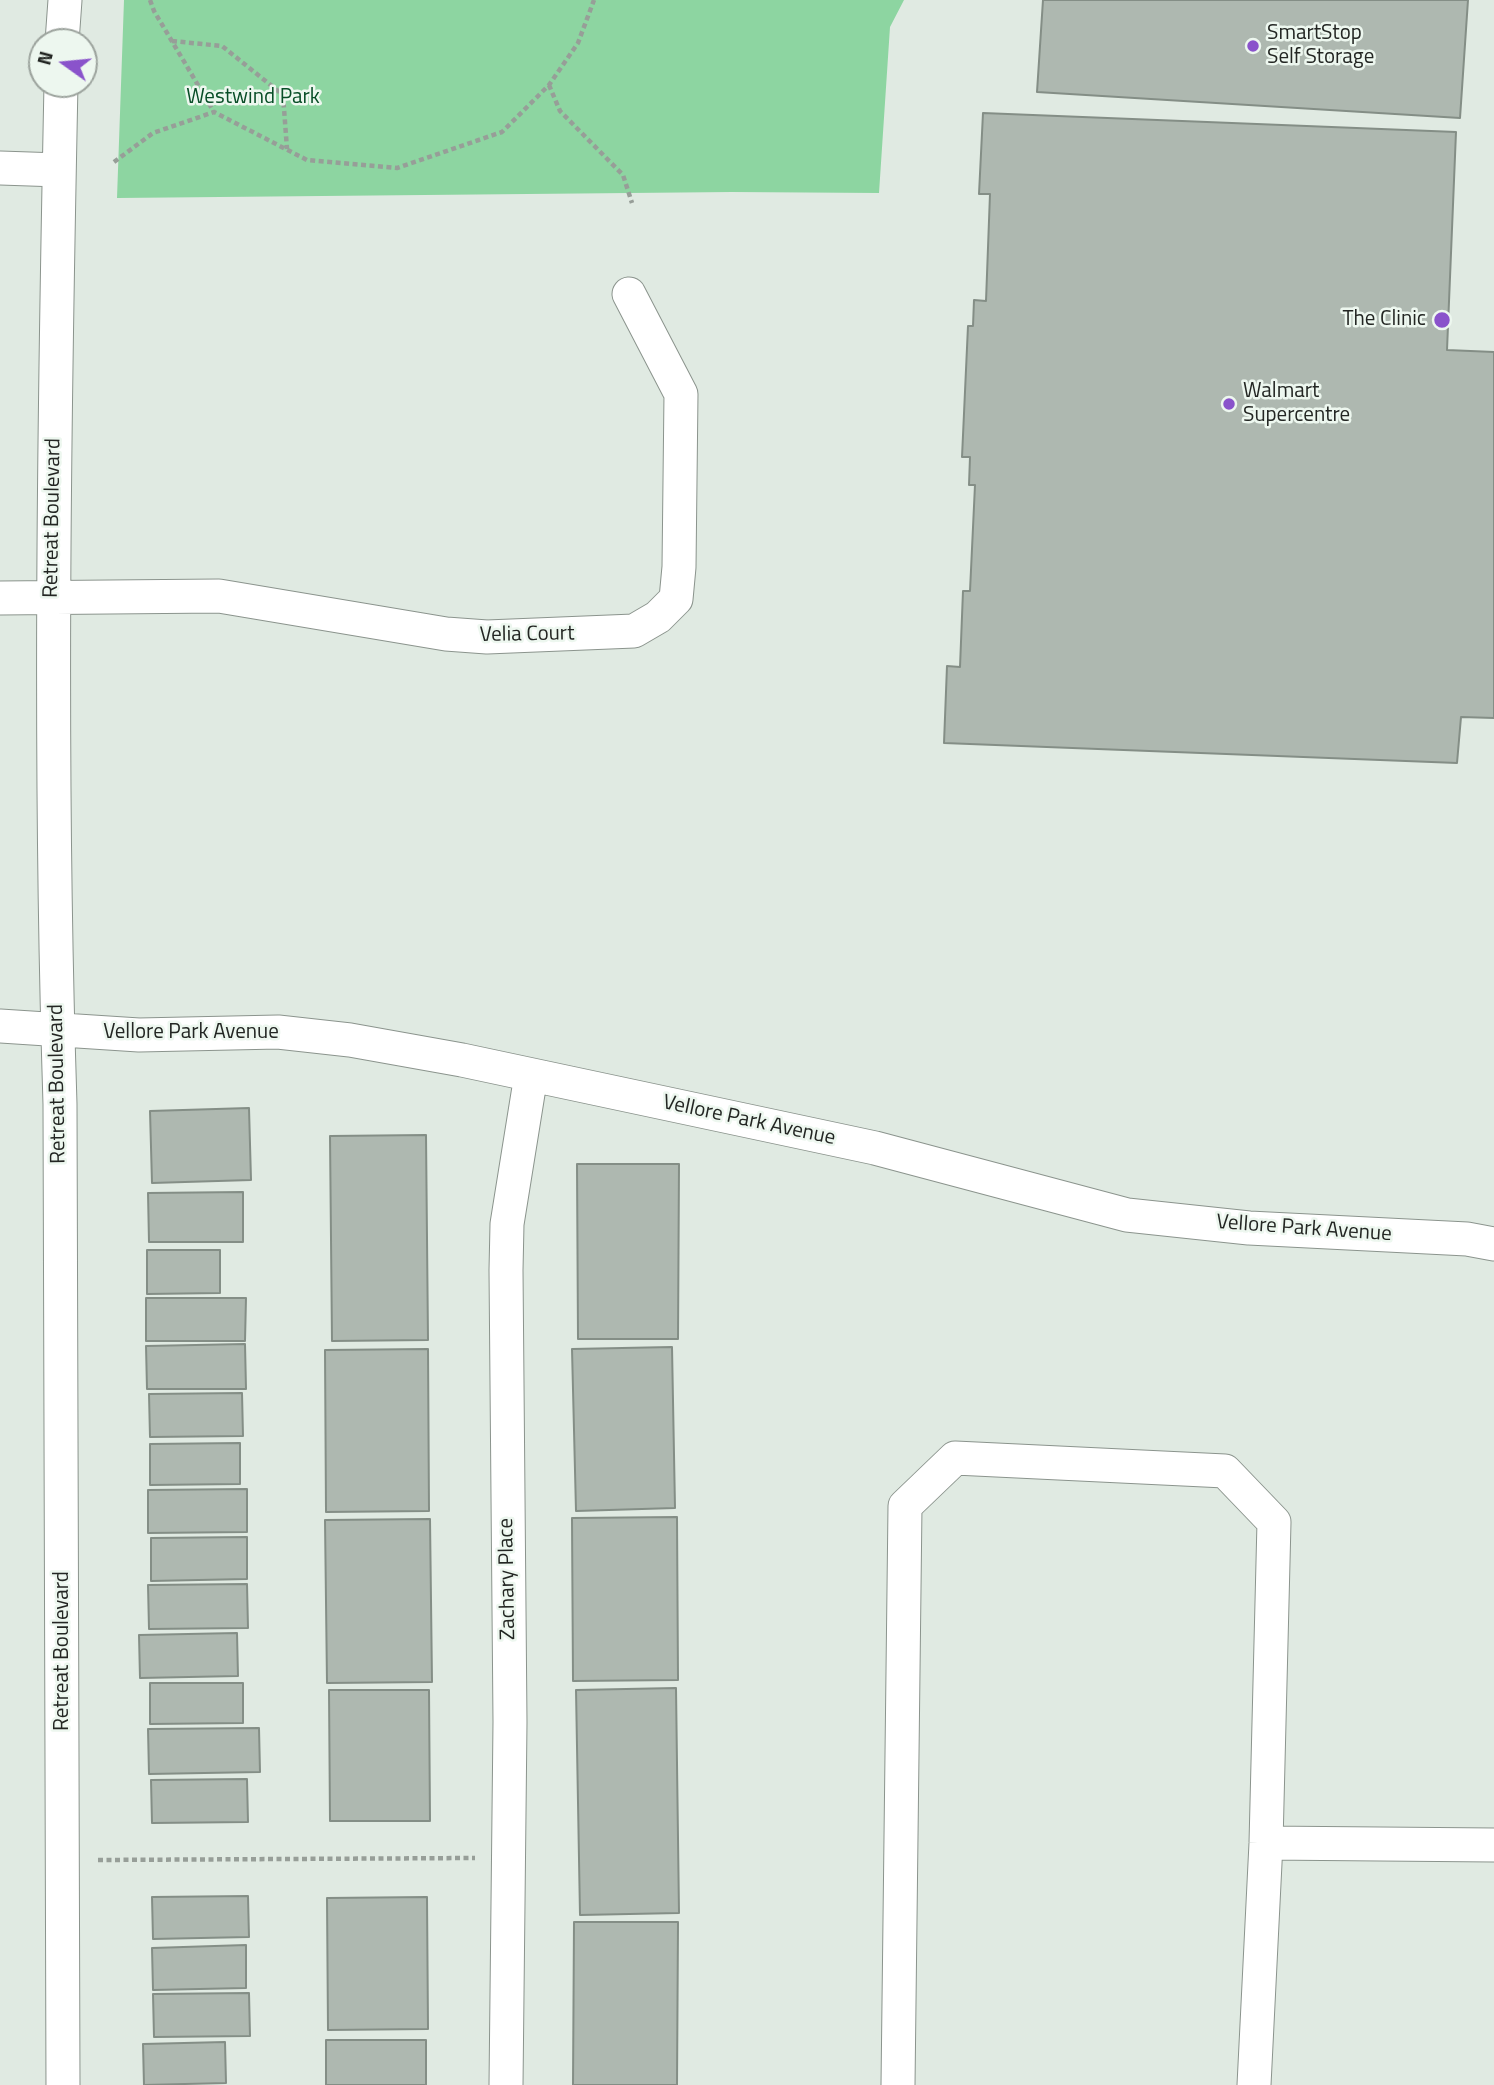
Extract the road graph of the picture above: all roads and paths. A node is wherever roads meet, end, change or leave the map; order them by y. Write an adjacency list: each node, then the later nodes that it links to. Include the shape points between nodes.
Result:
1 (65, 0): 4 (street)
2 (150, 0): 5 (path)
3 (594, 0): 6 (path, via 578,43)
4 (63, 28)
5 (172, 41): 8 (path); 9 (path, via 222,46 283,95)
6 (548, 85): 9 (path, via 502,132 397,168 307,160); 13 (path, via 560,111 623,175)
7 (61, 98): 12 (street, Retreat Boulevard)
8 (214, 112): 9 (path); 10 (path, via 153,133)
9 (287, 149)
10 (114, 162)
11 (0, 168): 12 (street)
12 (59, 170): 15 (street, Retreat Boulevard)
13 (632, 204)
14 (629, 294): 15 (street, Velia Court, via 681,394 676,599 634,631 486,637 219,596)
15 (52, 597): 16 (street); 18 (street, Retreat Boulevard)
16 (0, 598)
17 (0, 1026): 18 (street, Vellore Park Avenue)
18 (57, 1030): 19 (street, Vellore Park Avenue, via 139,1035 278,1032 417,1052); 25 (street, Retreat Boulevard)
19 (531, 1075): 20 (street, Vellore Park Avenue, via 875,1148 1127,1215); 26 (street, Zachary Place, via 507,1224 510,1722)
20 (1494, 1244)
21 (1266, 1843): 22 (street); 27 (street, via 1274,1522 1225,1471 955,1458 905,1506); 28 (street)
22 (1494, 1845)
23 (482, 1858): 24 (path)
24 (98, 1860)
25 (63, 2085)
26 (506, 2085)
27 (898, 2085)
28 (1254, 2085)

